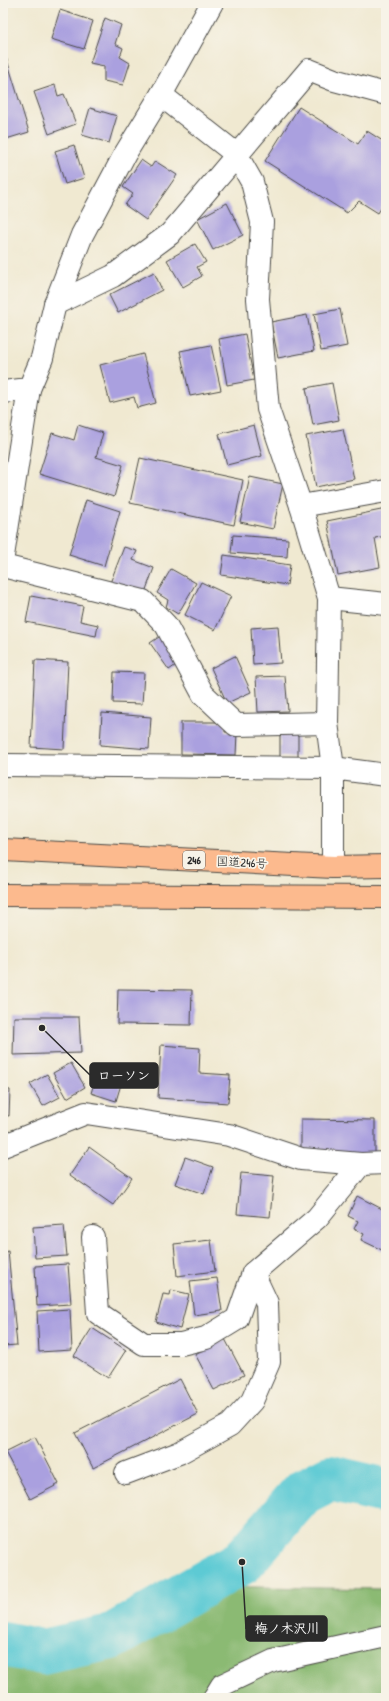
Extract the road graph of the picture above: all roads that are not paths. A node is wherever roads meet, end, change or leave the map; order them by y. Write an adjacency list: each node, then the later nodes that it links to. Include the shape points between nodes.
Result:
1 (207, 12): 3 (street)
2 (386, 94): 4 (street, via 334,80 309,70)
3 (161, 95): 4 (street); 5 (street, via 125,154 82,235)
4 (236, 154): 5 (street, via 170,234 113,276); 9 (street, via 252,182 262,222 258,299 268,409)
5 (56, 304): 6 (street, via 42,358)
6 (29, 389): 7 (street); 10 (street)
7 (3, 392)
8 (386, 490): 9 (street)
9 (301, 506): 12 (street)
10 (3, 556)
11 (3, 566): 14 (street, via 142,601 166,625 203,694 236,725)
12 (329, 598): 13 (street); 14 (street)
13 (386, 604)
14 (327, 723): 16 (street)
15 (3, 765): 16 (street)
16 (333, 768): 17 (street); 20 (street)
17 (386, 775)
18 (3, 850): 20 (highway, 国道246号 / 246)
19 (386, 866): 20 (highway, 国道246号 / 246)
20 (334, 867)
21 (3, 895): 22 (highway)
22 (386, 897)
23 (3, 1146): 25 (street, via 86,1113 229,1135 301,1159)
24 (386, 1163): 25 (street)
25 (361, 1164): 27 (street, via 317,1218)
26 (93, 1237): 27 (street, via 98,1313 144,1344 181,1344 206,1338 237,1319)
27 (253, 1273): 28 (street, via 267,1303 269,1362 252,1401 230,1425 179,1454)
28 (126, 1473)
29 (386, 1636): 30 (street, via 273,1661 222,1685)
30 (214, 1698)

